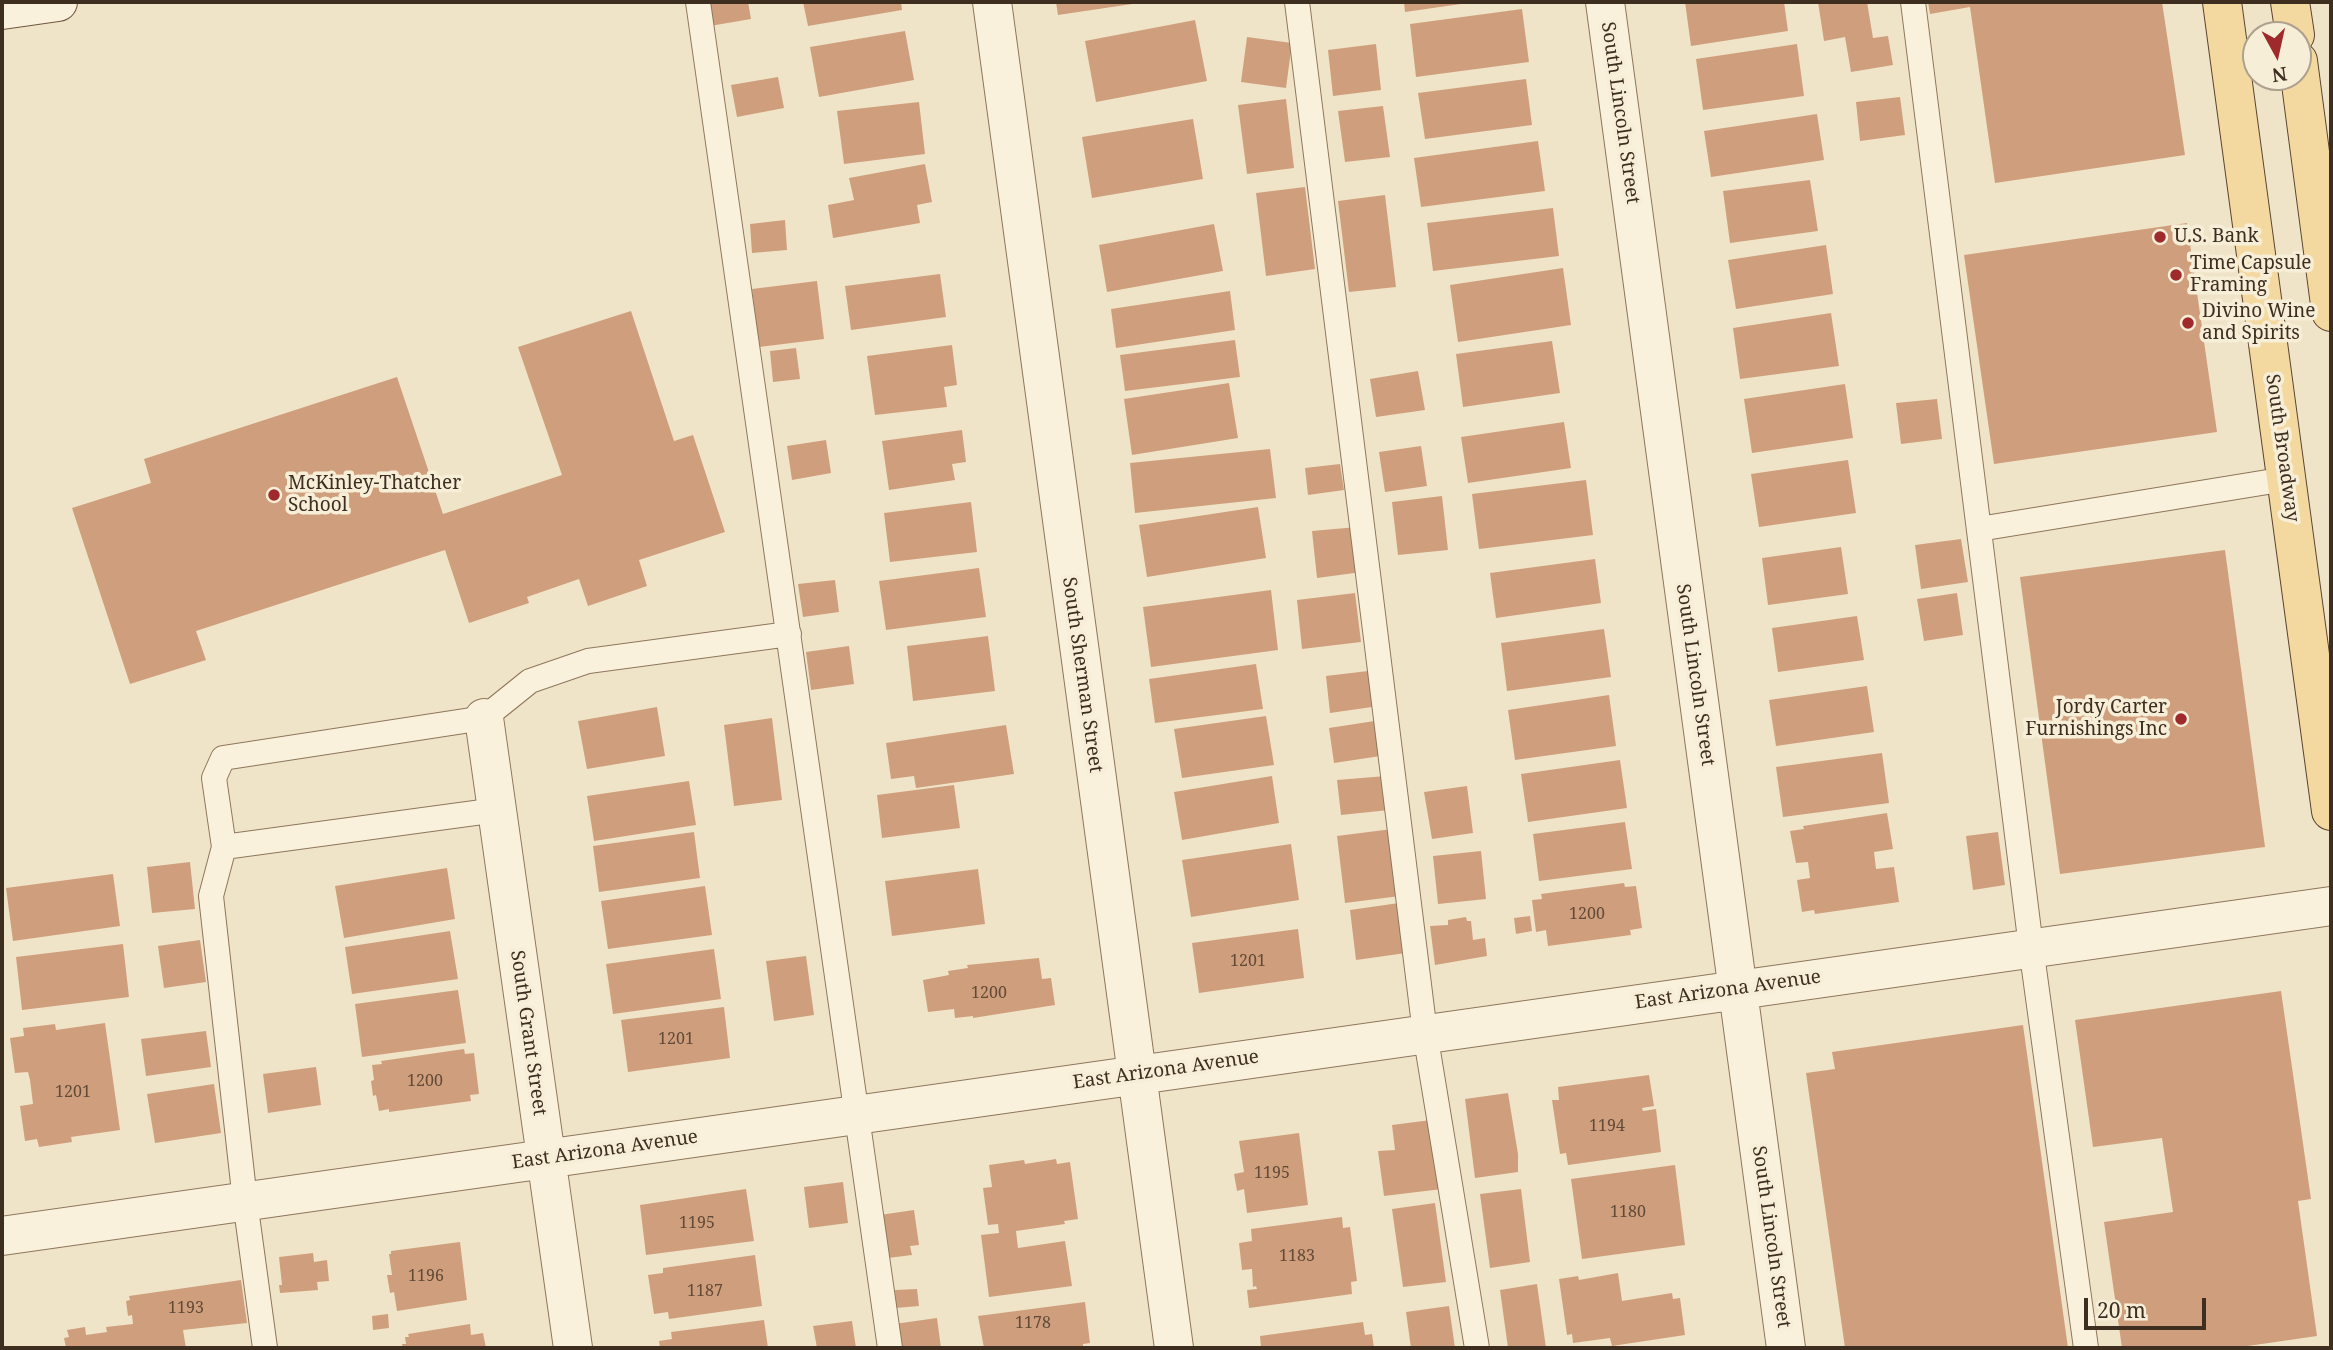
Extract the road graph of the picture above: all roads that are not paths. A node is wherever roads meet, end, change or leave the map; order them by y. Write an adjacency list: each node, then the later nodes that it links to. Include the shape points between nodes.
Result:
1 (58, 2): 9 (street)
2 (698, 2): 15 (lane)
3 (992, 2): 24 (street, South Sherman Street)
4 (1297, 2): 23 (lane)
5 (1605, 2): 22 (street, South Lincoln Street)
6 (1913, 2): 14 (lane)
7 (2222, 2): 13 (main road, South Broadway)
8 (2290, 2): 10 (main road)
9 (2, 10)
10 (2293, 21)
11 (2302, 91): 12 (main road)
12 (2331, 312)
13 (2286, 480): 14 (lane); 18 (main road, South Broadway)
14 (1979, 529): 21 (lane)
15 (789, 634): 16 (lane, via 588,662 530,681); 25 (lane)
16 (484, 718): 17 (street, South Grant Street); 19 (lane, via 223,758 214,778)
17 (497, 810): 19 (lane); 26 (street, South Grant Street)
18 (2331, 811)
19 (224, 847): 27 (lane, via 211,896)
20 (2331, 906): 21 (street, East Arizona Avenue)
21 (2031, 947): 22 (street, East Arizona Avenue); 35 (lane)
22 (1737, 989): 23 (street, East Arizona Avenue); 34 (street, South Lincoln Street)
23 (1425, 1034): 24 (street, East Arizona Avenue); 33 (lane)
24 (1136, 1074): 25 (street, East Arizona Avenue); 32 (street, South Sherman Street)
25 (858, 1114): 26 (street, East Arizona Avenue); 31 (lane)
26 (546, 1158): 27 (street, East Arizona Avenue); 30 (street, South Grant Street)
27 (245, 1202): 28 (street, East Arizona Avenue); 29 (lane)
28 (2, 1236)
29 (265, 1348)
30 (573, 1348)
31 (890, 1348)
32 (1174, 1348)
33 (1476, 1348)
34 (1786, 1348)
35 (2086, 1348)

